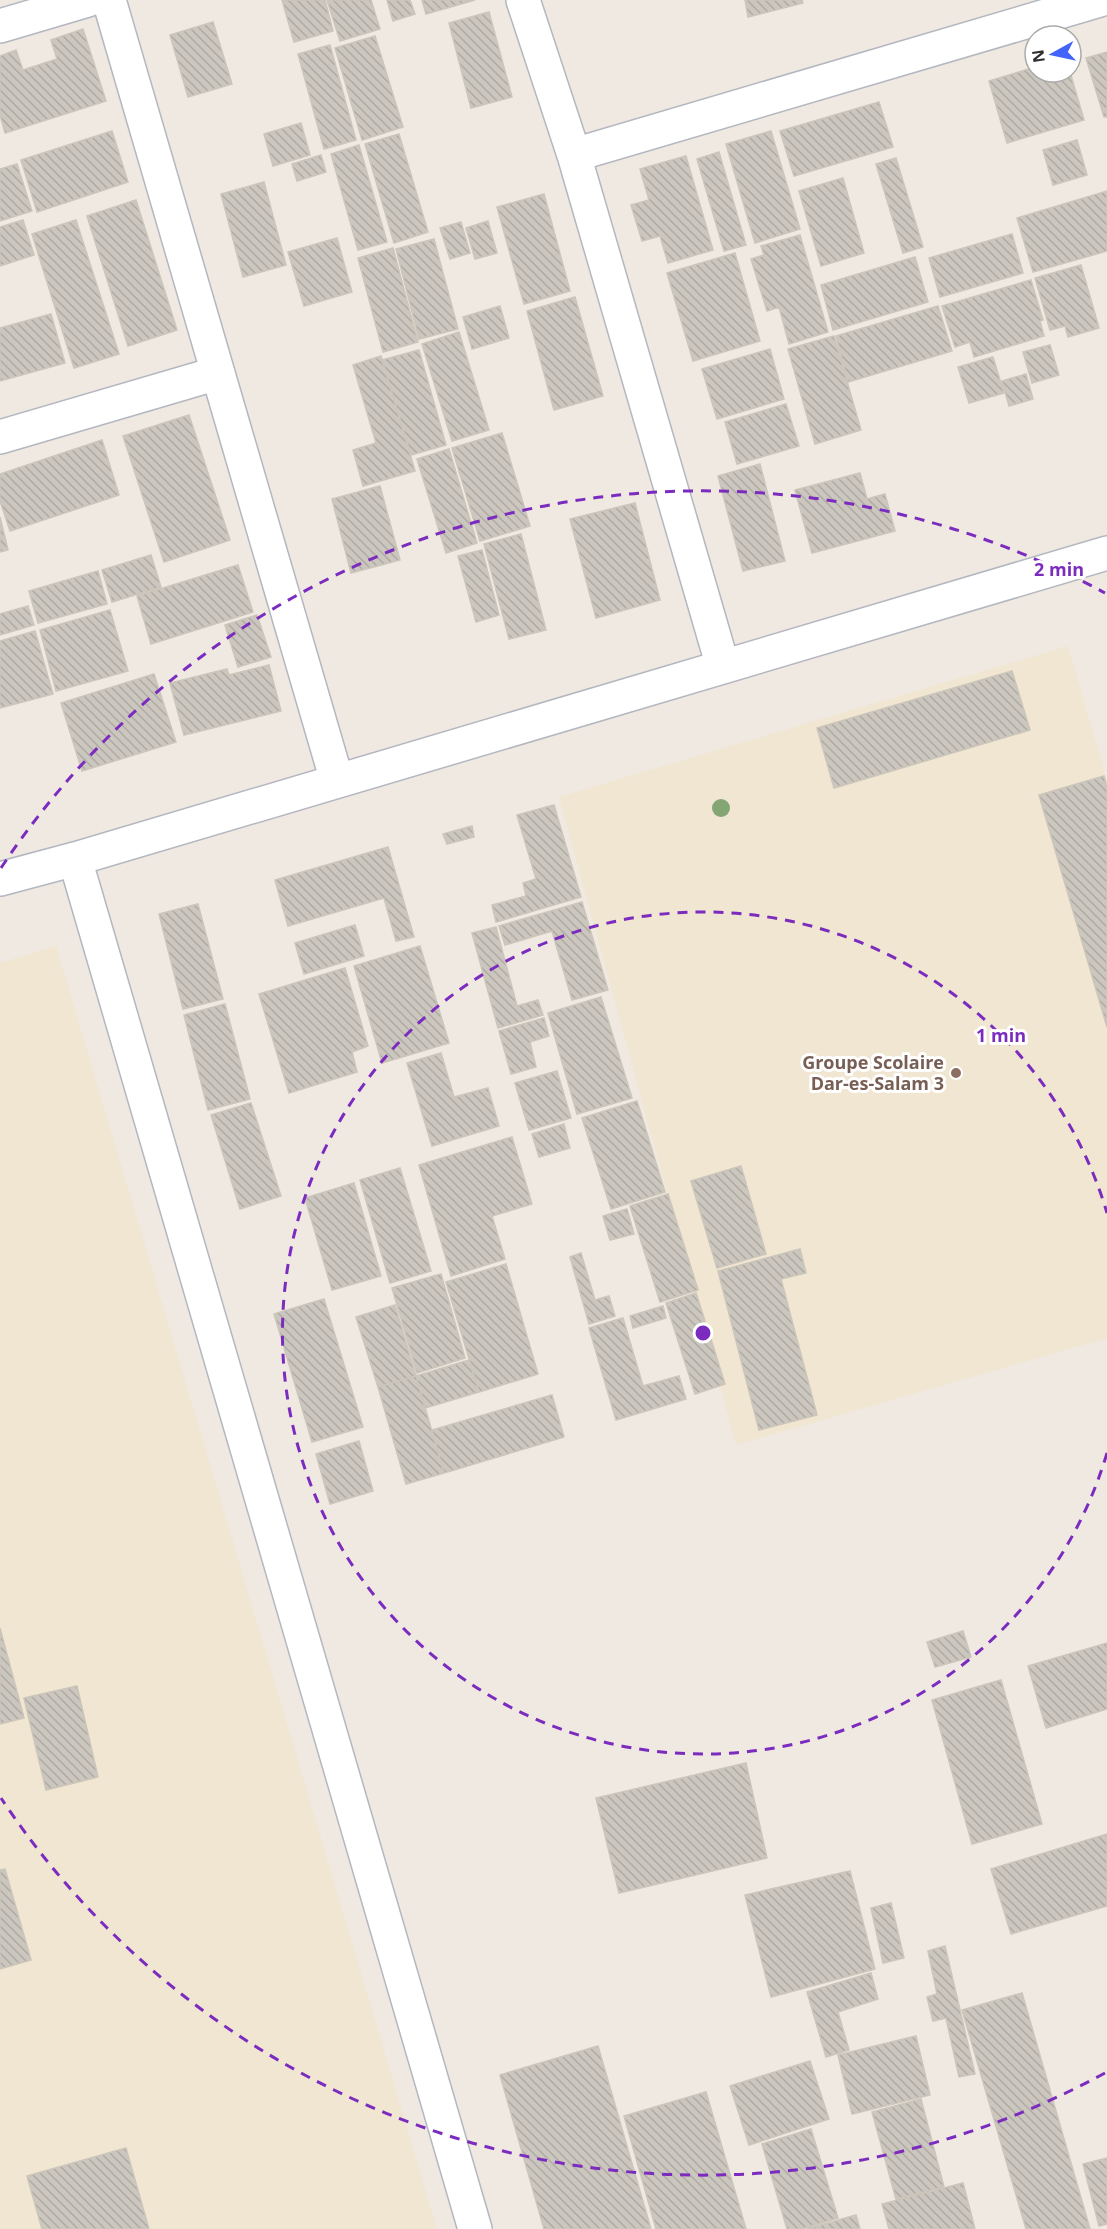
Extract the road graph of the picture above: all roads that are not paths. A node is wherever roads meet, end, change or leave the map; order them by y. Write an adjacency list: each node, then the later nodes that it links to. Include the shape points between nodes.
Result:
1 (88, 0): 5 (street)
2 (109, 0): 7 (street)
3 (523, 0): 6 (street)
4 (1100, 0): 6 (street)
5 (0, 26)
6 (574, 154): 10 (street)
7 (218, 373): 8 (street); 11 (street)
8 (0, 437)
9 (1107, 554): 10 (street)
10 (723, 667): 11 (street)
11 (337, 781): 12 (street)
12 (75, 859): 13 (street); 14 (street)
13 (0, 879)
14 (475, 2229)

